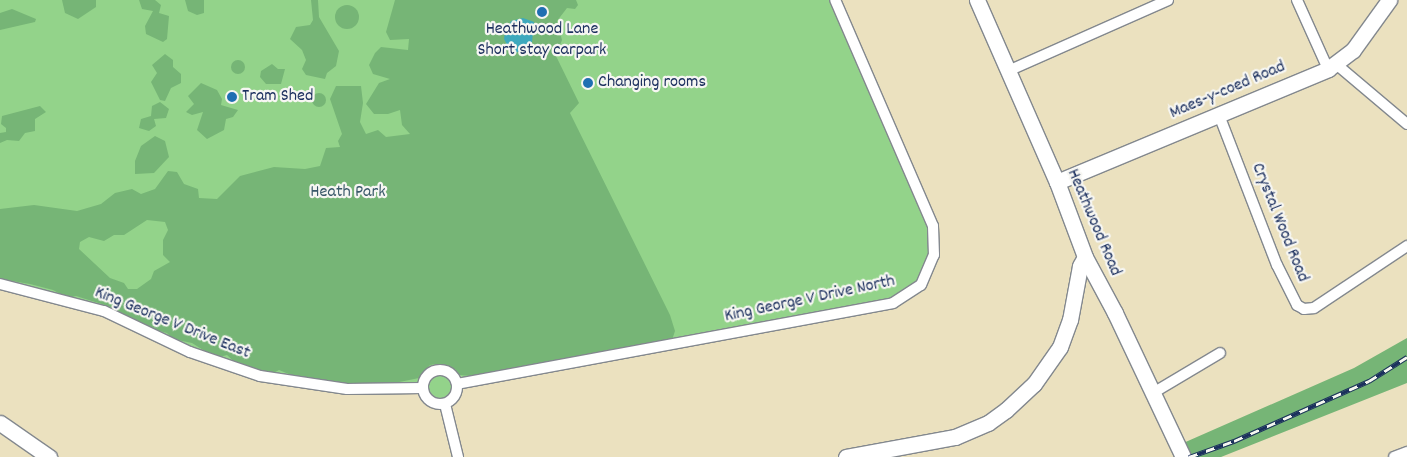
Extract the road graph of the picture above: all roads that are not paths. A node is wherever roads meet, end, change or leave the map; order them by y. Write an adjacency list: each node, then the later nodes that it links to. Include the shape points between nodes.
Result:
1 (835, 0): 15 (street, King George V Drive North, via 933,226 934,255 921,285 893,303)
2 (977, 0): 7 (street, Heathwood Road)
3 (1168, 0): 7 (street)
4 (1297, 0): 6 (street)
5 (1389, 0): 6 (street, Maes-y-coed Road, via 1362,38)
6 (1332, 66): 8 (street, Maes-y-coed Road); 9 (street)
7 (1008, 71): 10 (street, Heathwood Road)
8 (1219, 115): 10 (street, Maes-y-coed Road); 11 (street, Crystal Wood Road, via 1277,265 1297,305 1304,309 1314,308)
9 (1407, 124)
10 (1057, 182): 12 (street, Heathwood Road)
11 (1407, 246)
12 (1085, 257): 17 (street, Heathwood Road); 23 (street, via 1080,266 1070,320 1060,346 1034,384 1006,410 988,423 956,437)
13 (0, 284): 16 (street, King George V Drive East, via 104,311 190,352 260,376 347,389)
14 (1220, 353): 17 (street)
15 (457, 384): 16 (street, via 451,374 436,370 427,376); 18 (street, via 453,398)
16 (423, 388): 18 (street, via 429,400)
17 (1153, 393): 24 (street, Heathwood Road)
18 (445, 404): 22 (street)
19 (0, 423): 21 (street)
20 (1407, 452): 25 (street)
21 (49, 457)
22 (458, 457)
23 (846, 457)
24 (1183, 457)
25 (1394, 457)

